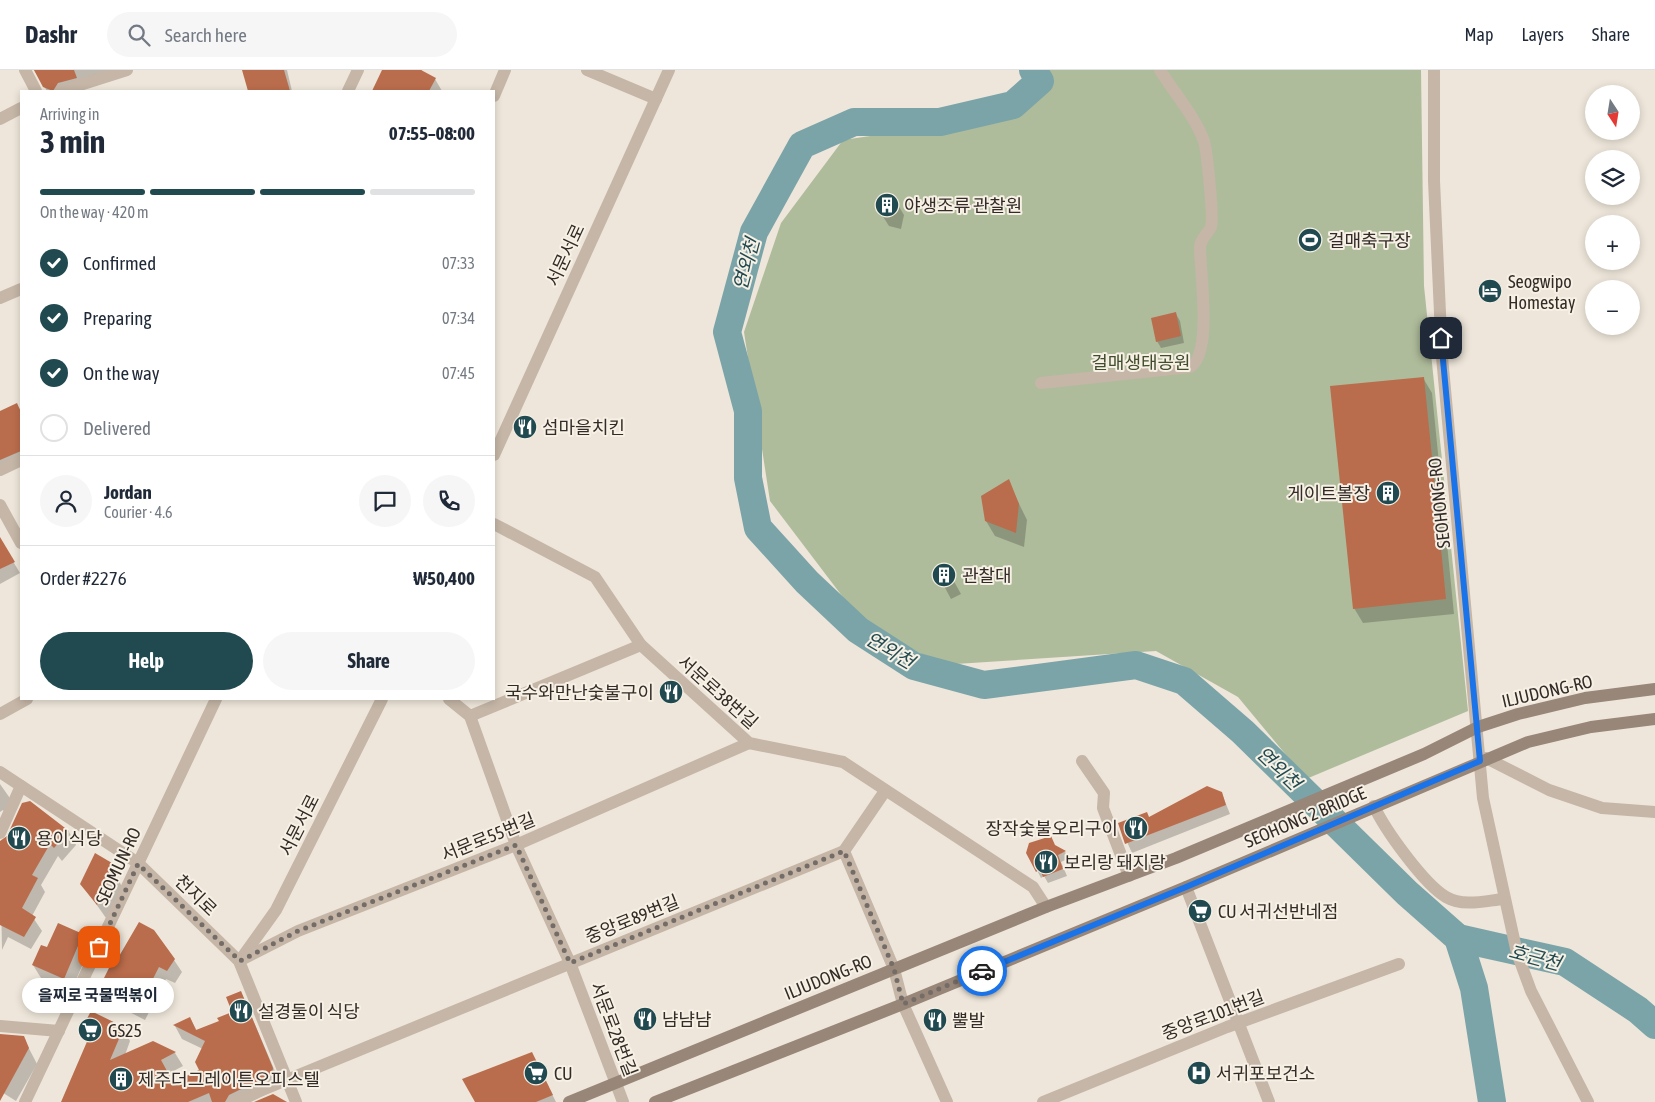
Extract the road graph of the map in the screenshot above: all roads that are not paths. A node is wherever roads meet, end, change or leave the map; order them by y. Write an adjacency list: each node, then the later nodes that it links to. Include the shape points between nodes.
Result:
1 (24, 70): 9 (street)
2 (127, 70): 10 (street)
3 (358, 70): 11 (street)
4 (505, 70): 12 (street)
5 (587, 70): 13 (street)
6 (669, 70): 13 (street, 서문서로)
7 (1160, 70): 18 (street, via 1206,149 1212,226 1200,244 1204,330 1200,356 1190,367)
8 (1434, 70): 34 (street, SEOHONG-RO, via 1434,181 1442,357)
9 (35, 90)
10 (63, 90)
11 (348, 90)
12 (495, 94)
13 (656, 99): 19 (street, 서문서로)
14 (20, 109): 15 (street)
15 (0, 119)
16 (20, 289): 17 (street)
17 (0, 298)
18 (1041, 383)
19 (495, 453)
20 (20, 460): 21 (street)
21 (0, 470)
22 (0, 505): 24 (street)
23 (495, 525): 25 (street, 서문로38번길, via 595,578)
24 (20, 541)
25 (641, 645): 32 (street); 35 (street, 서문로38번길)
26 (1655, 689): 34 (main road, ILJUDONG-RO, via 1585,698)
27 (25, 700): 31 (street)
28 (216, 700): 48 (street, SEOMUN-RO)
29 (381, 700): 53 (street, 서문서로, via 276,910)
30 (450, 700): 32 (street)
31 (0, 714)
32 (470, 716): 45 (street, 서문로28번길)
33 (1655, 719): 37 (main road, via 1582,729 1528,742)
34 (1478, 727): 36 (main road, ILJUDONG-RO); 37 (street, SEOHONG-RO)
35 (749, 744): 41 (street, 서문로38번길, via 843,762); 45 (street, 서문로55번길)
36 (1424, 754): 47 (main road, SEOHONG 2 BRIDGE)
37 (1483, 760): 42 (main road, SEOHONG 2 BRIDGE); 43 (street, via 1549,790 1602,808); 51 (street, SEOHONG-RO, via 1483,798)
38 (1082, 761): 49 (street, via 1104,794 1103,808)
39 (0, 772): 40 (street, 천지로)
40 (21, 786): 44 (street); 48 (street, 천지로)
41 (885, 791): 46 (street); 52 (street, 서문로38번길, via 1033,887)
42 (1374, 806): 50 (main road, SEOHONG 2 BRIDGE); 51 (street, via 1381,822 1421,874 1446,897 1471,903)
43 (1655, 812)
44 (0, 833)
45 (516, 845): 53 (street, 서문로55번길, via 298,931); 54 (street, 서문로28번길)
46 (844, 851): 54 (street, 중앙로89번길); 56 (street)
47 (1176, 858): 49 (main road, ILJUDONG-RO)
48 (138, 864): 53 (street, 천지로); 60 (street, SEOMUN-RO)
49 (1129, 876): 52 (main road, ILJUDONG-RO)
50 (1186, 887): 57 (main road); 58 (street)
51 (1503, 898): 72 (street, SEOHONG-RO, via 1523,972)
52 (1046, 907): 56 (main road, ILJUDONG-RO)
53 (240, 961): 61 (street, 천지로)
54 (570, 963): 61 (street, 중앙로89번길); 62 (street, 서문로28번길)
55 (1399, 964): 58 (street, 중앙로101번길)
56 (894, 969): 57 (street); 62 (main road, ILJUDONG-RO)
57 (903, 1004): 68 (main road); 69 (street)
58 (1238, 1023): 70 (street, 중앙로101번길); 71 (street)
59 (0, 1026): 60 (street)
60 (59, 1031): 63 (street, SEOMUN-RO)
61 (286, 1080): 64 (street, 중앙로89번길); 65 (street, 천지로)
62 (615, 1084): 66 (main road, ILJUDONG-RO); 67 (street, 서문로28번길)
63 (25, 1102)
64 (233, 1102)
65 (296, 1102)
66 (570, 1102)
67 (623, 1102)
68 (655, 1102)
69 (947, 1102)
70 (1043, 1102)
71 (1269, 1102)
72 (1588, 1102)

